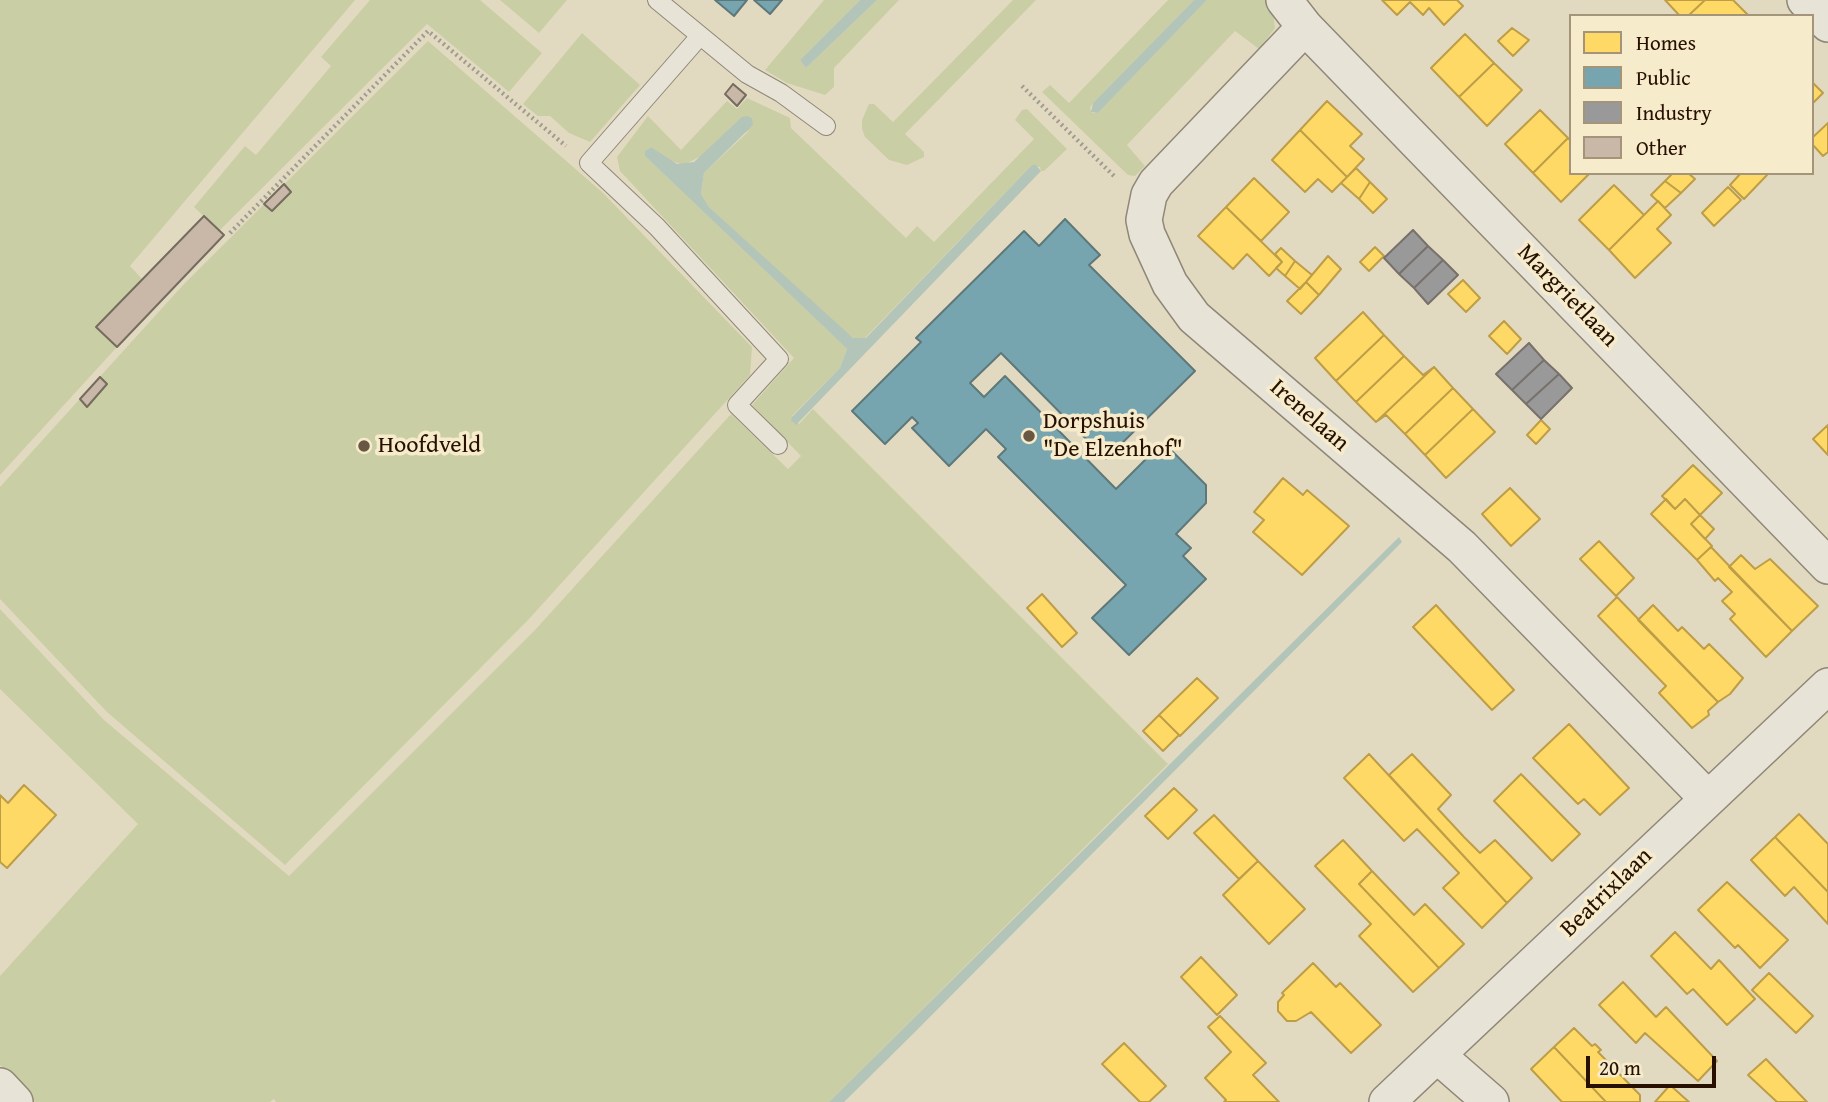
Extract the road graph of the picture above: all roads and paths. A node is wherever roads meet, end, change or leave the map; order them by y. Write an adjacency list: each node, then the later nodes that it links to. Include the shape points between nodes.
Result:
1 (657, 0): 6 (lane)
2 (1284, 0): 5 (street)
3 (1805, 0): 4 (street)
4 (1828, 24)
5 (1305, 27): 10 (street, via 1156,183); 13 (street, Margrietlaan)
6 (700, 36): 8 (lane, via 747,74); 9 (lane)
7 (1023, 86): 10 (path)
8 (826, 126)
9 (589, 163): 11 (path, via 428,32); 12 (lane, via 657,227 779,359 737,405)
10 (1145, 207): 15 (street, Irenelaan, via 1147,234 1170,284 1194,317 1462,547)
11 (230, 233)
12 (778, 445)
13 (1828, 566)
14 (1828, 686): 15 (street, Beatrixlaan)
15 (1707, 798): 16 (street, Beatrixlaan)
16 (1437, 1055): 19 (street, Beatrixlaan); 20 (street)
17 (0, 1086): 18 (street)
18 (15, 1102)
19 (1387, 1102)
20 (1491, 1102)

